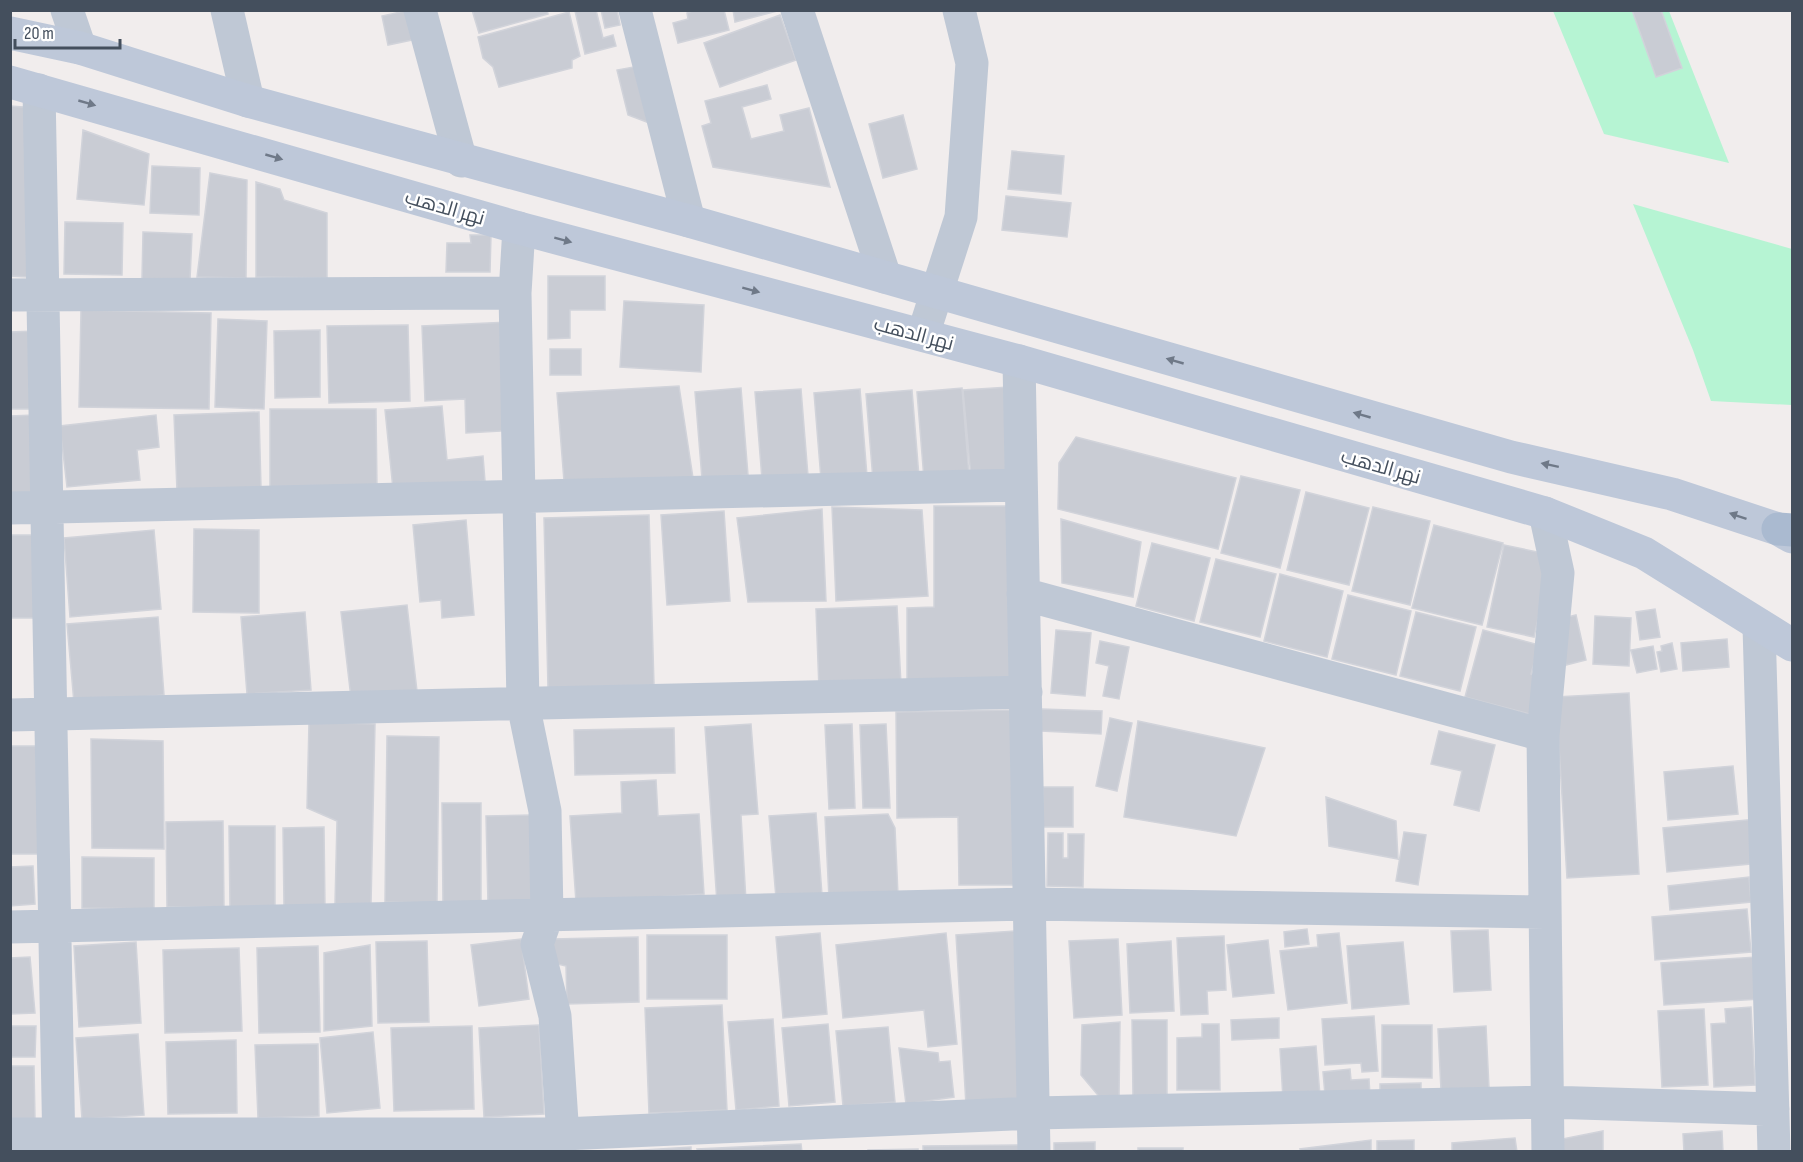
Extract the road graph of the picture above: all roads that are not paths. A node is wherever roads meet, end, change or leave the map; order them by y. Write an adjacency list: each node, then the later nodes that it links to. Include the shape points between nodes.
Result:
1 (67, 10): 8 (street)
2 (227, 10): 10 (street)
3 (420, 10): 11 (street)
4 (635, 10): 12 (street)
5 (797, 10): 14 (street)
6 (958, 10): 16 (street, via 972,63 961,217)
7 (10, 33): 8 (main road)
8 (80, 48): 10 (main road)
9 (25, 86): 13 (main road, نهر الدهب, one-way to 13); 17 (street)
10 (248, 102): 11 (main road)
11 (461, 161): 12 (main road)
12 (688, 221): 14 (main road)
13 (519, 228): 15 (street); 18 (main road, نهر الدهب, one-way to 18)
14 (885, 277): 16 (main road)
15 (515, 293): 17 (street); 21 (street)
16 (939, 293): 18 (street); 25 (main road, one-way to 16, via 1672,494 1511,458)
17 (26, 296): 22 (street)
18 (923, 336): 19 (main road, نهر الدهب)
19 (1019, 361): 20 (street); 24 (main road, نهر الدهب)
20 (1022, 484): 21 (street); 26 (street)
21 (519, 496): 22 (street); 30 (street)
22 (46, 507): 23 (street); 32 (street)
23 (10, 508)
24 (1545, 513): 27 (main road, نهر الدهب, via 1644,553); 33 (street, via 1558,573)
25 (1788, 532)
26 (1023, 594): 29 (street); 33 (street)
27 (1759, 626): 28 (main road, نهر الدهب); 34 (street)
28 (1792, 645)
29 (1026, 692): 30 (street); 35 (street)
30 (523, 704): 32 (street); 37 (street, via 545,811)
31 (10, 715): 32 (street)
32 (50, 715): 38 (street)
33 (1543, 735): 36 (street)
34 (1780, 897): 41 (street)
35 (1030, 903): 36 (street); 37 (street); 42 (street)
36 (1545, 912): 40 (street)
37 (547, 916): 38 (street); 45 (street, via 537,944 555,1016)
38 (54, 926): 39 (street); 44 (street)
39 (10, 927)
40 (1547, 1102): 41 (street); 42 (street); 47 (street)
41 (1773, 1109): 48 (street)
42 (1034, 1113): 45 (street); 46 (street)
43 (10, 1134): 44 (street)
44 (58, 1142): 45 (street)
45 (563, 1143)
46 (1034, 1152)
47 (1548, 1152)
48 (1774, 1152)

